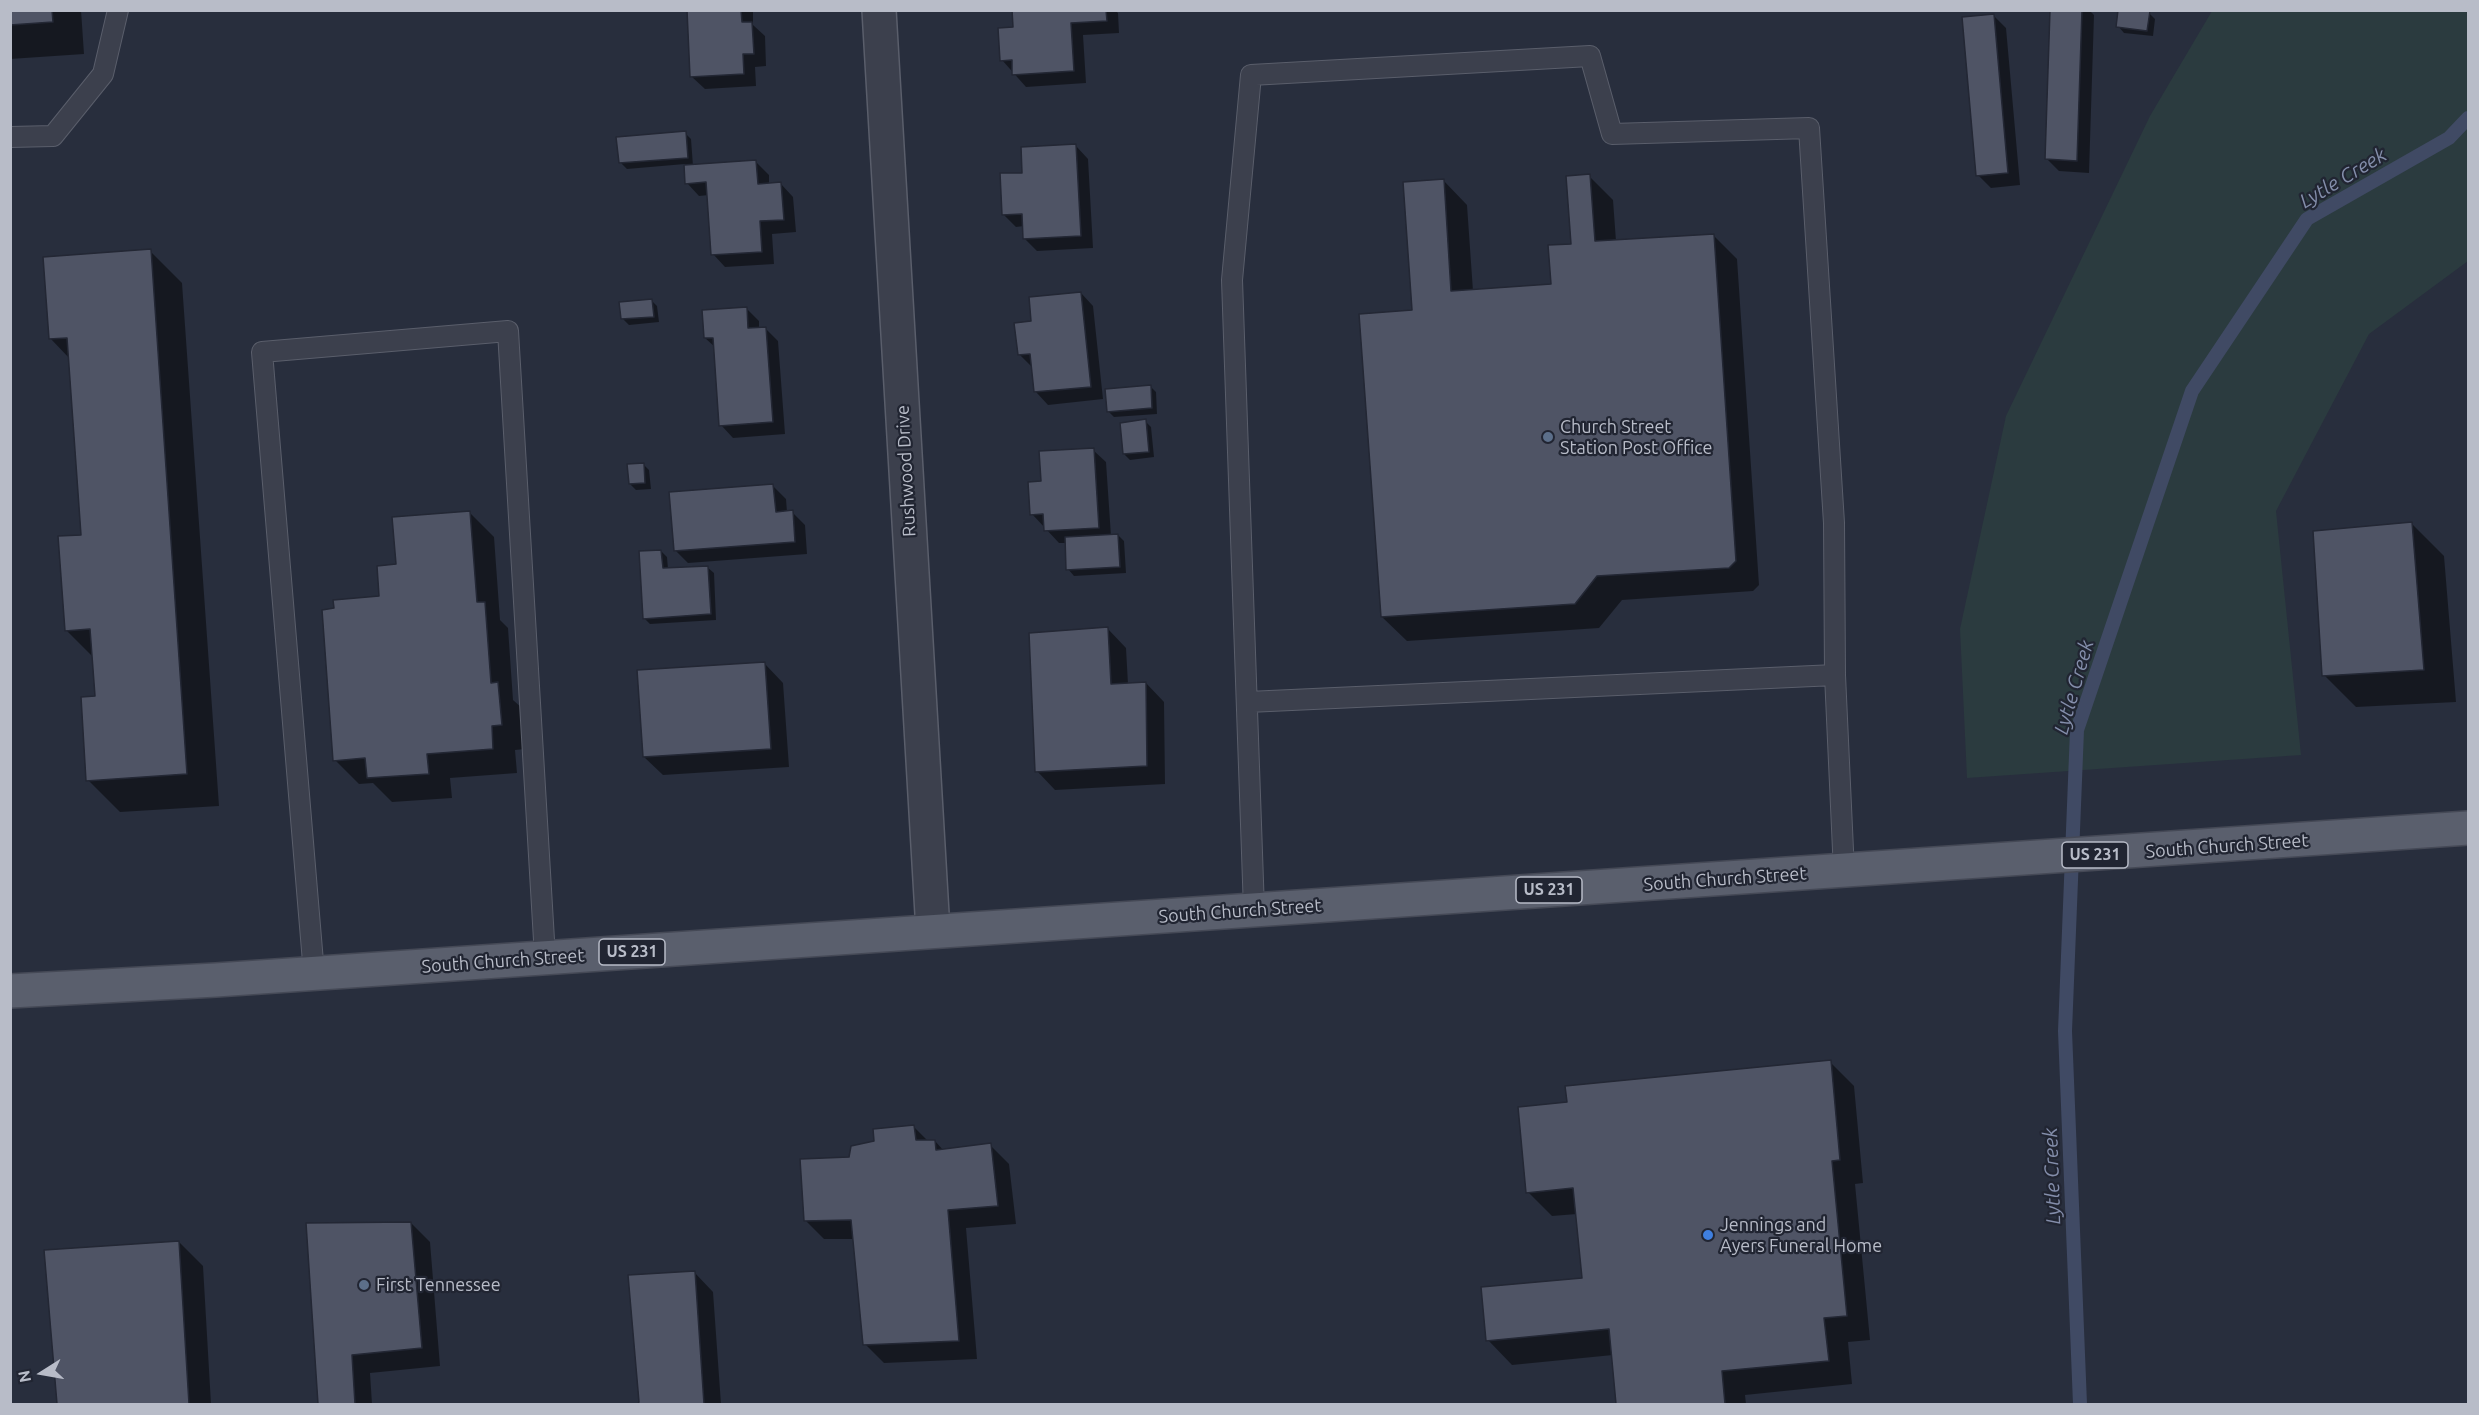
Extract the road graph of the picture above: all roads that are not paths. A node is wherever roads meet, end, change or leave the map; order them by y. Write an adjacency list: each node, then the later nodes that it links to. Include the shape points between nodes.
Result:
1 (118, 10): 3 (lane, via 104,74 53,136)
2 (879, 10): 9 (street, Rushwood Drive)
3 (10, 137)
4 (1835, 675): 5 (lane); 5 (lane, via 1834,523 1809,128 1612,134 1590,56 1251,75 1232,280); 7 (lane)
5 (1248, 702): 8 (lane)
6 (2469, 828): 7 (main road, South Church Street / US 231)
7 (1844, 872): 8 (main road, South Church Street / US 231)
8 (1254, 910): 9 (main road, South Church Street / US 231)
9 (933, 931): 10 (main road, South Church Street / US 231)
10 (545, 957): 11 (main road, South Church Street / US 231); 11 (lane, via 508,331 262,352)
11 (314, 974): 12 (main road, South Church Street / US 231)
12 (11, 988)

